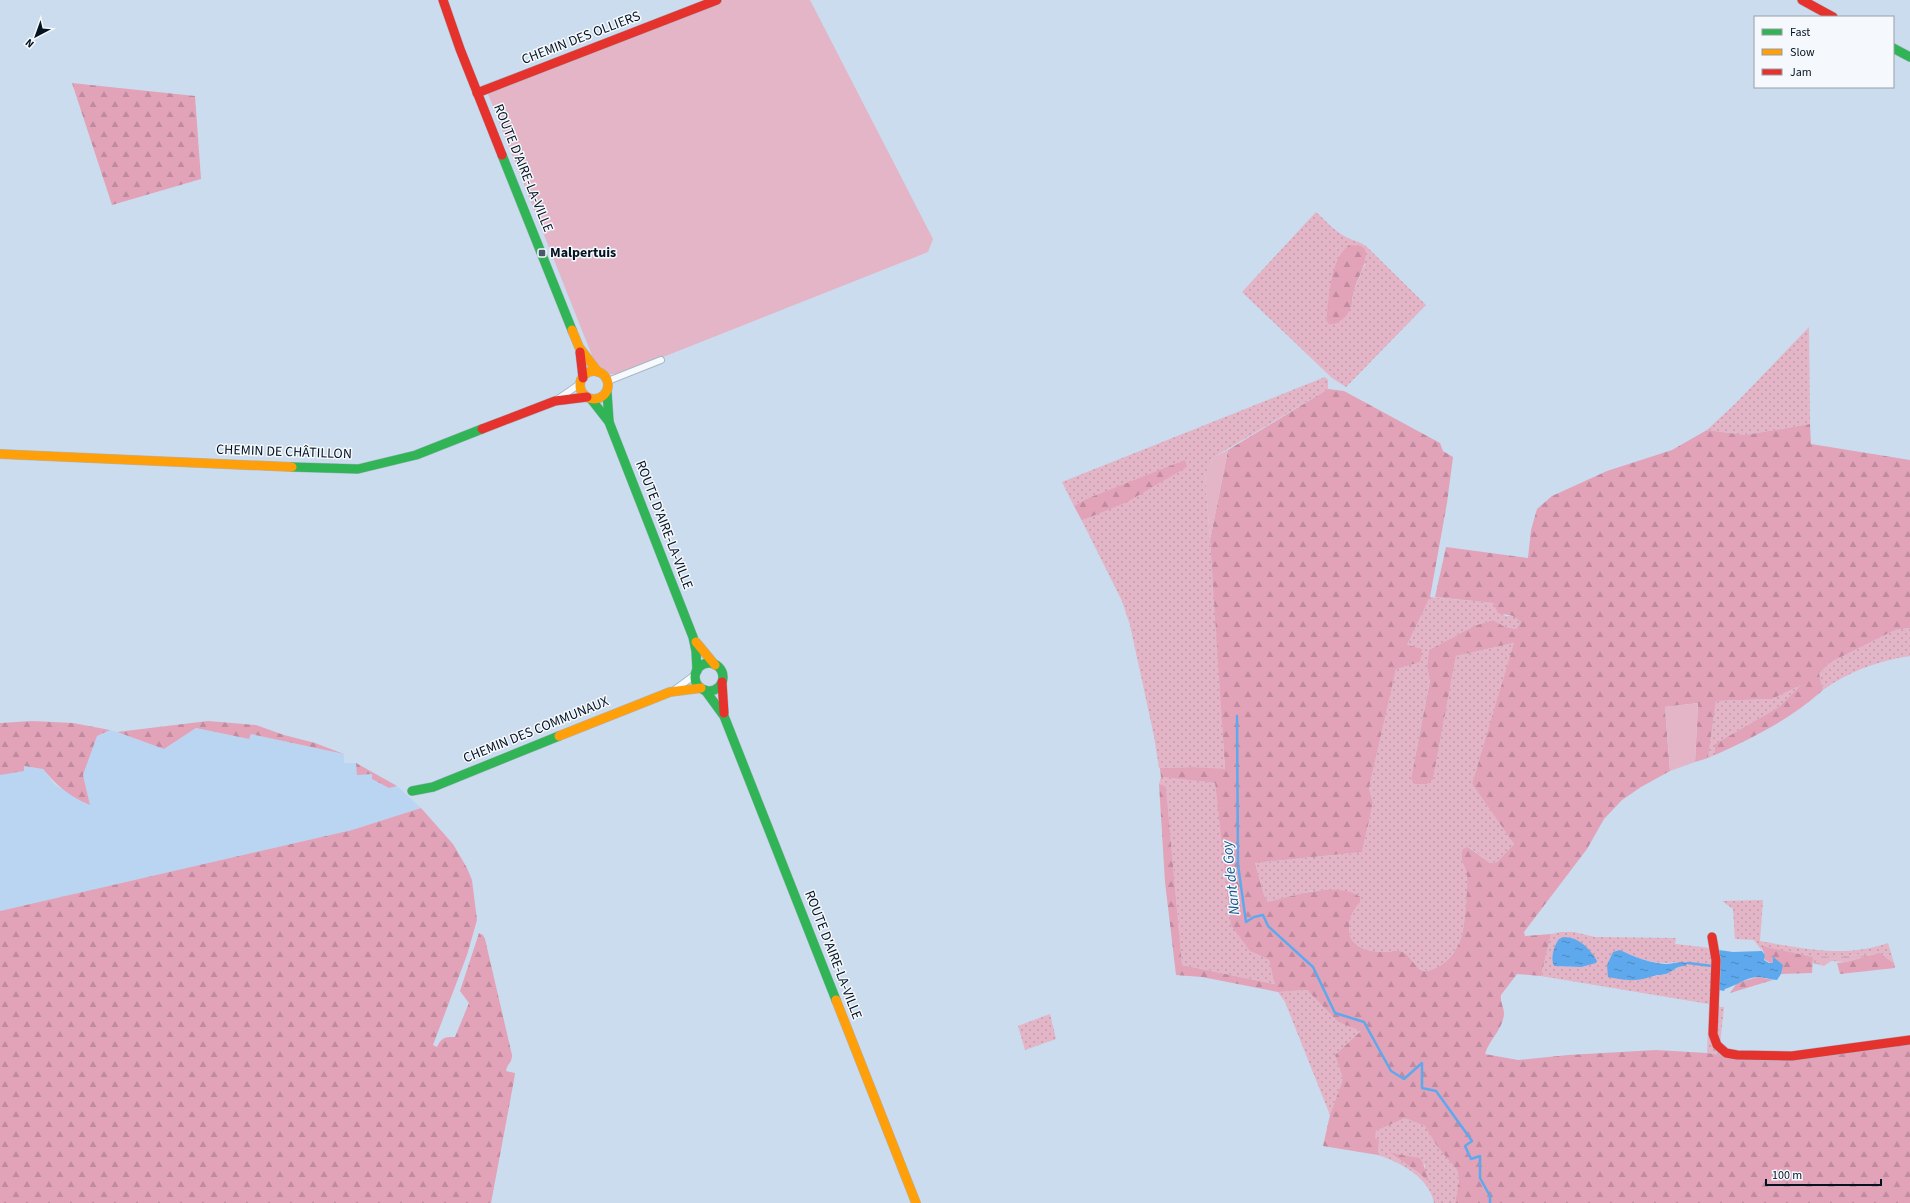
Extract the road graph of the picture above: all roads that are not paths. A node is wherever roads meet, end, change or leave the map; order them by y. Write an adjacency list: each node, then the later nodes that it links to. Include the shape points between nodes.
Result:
1 (443, 0): 7 (main road, ROUTE D'AIRE-LA-VILLE)
2 (717, 0): 7 (main road, CHEMIN DES OLLIERS)
3 (1802, 0): 4 (main road)
4 (1831, 16)
5 (1894, 49): 6 (main road)
6 (1910, 57)
7 (478, 93): 8 (main road, ROUTE D'AIRE-LA-VILLE)
8 (579, 347): 10 (main road, ROUTE D'AIRE-LA-VILLE); 11 (main road, ROUTE D'AIRE-LA-VILLE)
9 (661, 360): 12 (street)
10 (598, 372): 11 (main road, via 589,373); 12 (main road)
11 (582, 381): 14 (main road, via 582,390); 15 (street, CHEMIN DE CHÂTILLON)
12 (608, 381): 13 (main road)
13 (607, 392): 14 (main road, via 598,399); 16 (main road, ROUTE D'AIRE-LA-VILLE)
14 (589, 398): 15 (main road, CHEMIN DE CHÂTILLON); 16 (main road, ROUTE D'AIRE-LA-VILLE)
15 (555, 401): 17 (main road, CHEMIN DE CHÂTILLON, via 416,455 358,469)
16 (609, 422): 18 (main road, ROUTE D'AIRE-LA-VILLE)
17 (0, 454)
18 (693, 637): 19 (main road, ROUTE D'AIRE-LA-VILLE); 20 (main road, ROUTE D'AIRE-LA-VILLE)
19 (715, 665): 20 (main road, via 705,664); 21 (main road, via 722,672)
20 (696, 672): 22 (main road, via 697,683); 23 (street, CHEMIN DES COMMUNAUX)
21 (722, 682): 22 (main road, via 715,690); 24 (main road, ROUTE D'AIRE-LA-VILLE)
22 (703, 689): 23 (main road, CHEMIN DES COMMUNAUX); 24 (main road, ROUTE D'AIRE-LA-VILLE)
23 (670, 692): 25 (main road, CHEMIN DES COMMUNAUX, via 433,787)
24 (724, 716): 28 (main road, ROUTE D'AIRE-LA-VILLE)
25 (412, 791)
26 (1712, 937): 27 (main road, via 1716,960 1713,1034 1717,1045 1726,1053 1792,1056)
27 (1910, 1040)
28 (916, 1203)

